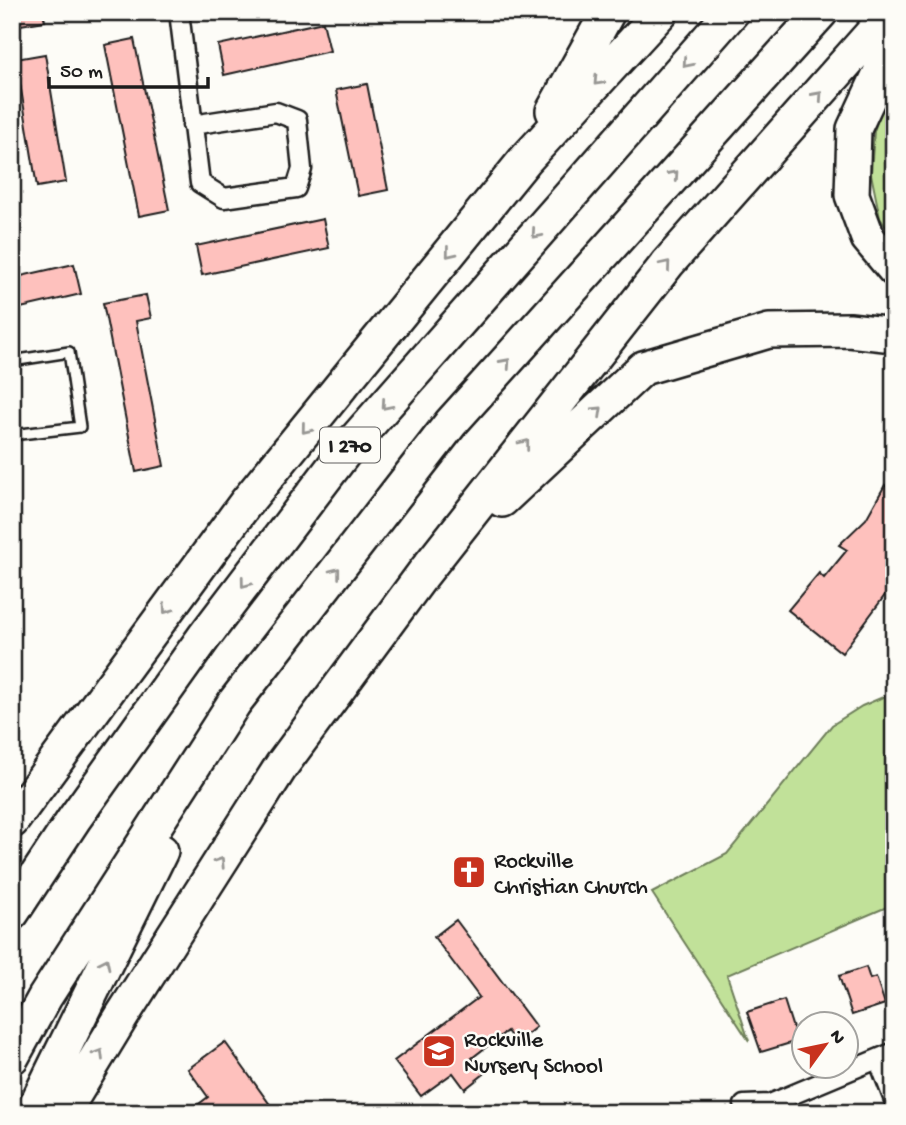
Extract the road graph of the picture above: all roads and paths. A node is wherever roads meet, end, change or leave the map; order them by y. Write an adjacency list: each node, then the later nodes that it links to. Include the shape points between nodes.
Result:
1 (179, 12): 8 (street)
2 (608, 12): 9 (highway)
3 (661, 12): 9 (highway, I 270, one-way to 9)
4 (732, 12): 17 (highway, I 270, one-way to 17, via 346,449 204,637)
5 (821, 12): 15 (highway, I 270, one-way to 5, via 451,423)
6 (891, 12): 14 (highway, one-way to 6, via 667,263)
7 (894, 48): 10 (highway, via 854,129 852,195 868,238)
8 (192, 125): 8 (street, via 276,112 297,120 302,169 296,188 225,198 200,183)
9 (525, 160): 16 (highway, I 270, one-way to 16, via 245,504)
10 (894, 269)
11 (894, 335): 14 (highway, one-way to 11, via 643,368 769,331 849,330)
12 (12, 360): 13 (lane, via 69,352 80,427)
13 (12, 435)
14 (423, 574): 23 (highway, one-way to 14, via 282,765)
15 (234, 703): 19 (highway, I 270); 22 (highway, one-way to 15)
16 (12, 821)
17 (12, 913)
18 (886, 1056): 20 (street); 21 (street, via 770,1104)
19 (12, 1057)
20 (894, 1100)
21 (744, 1105)
22 (32, 1113)
23 (64, 1113)

